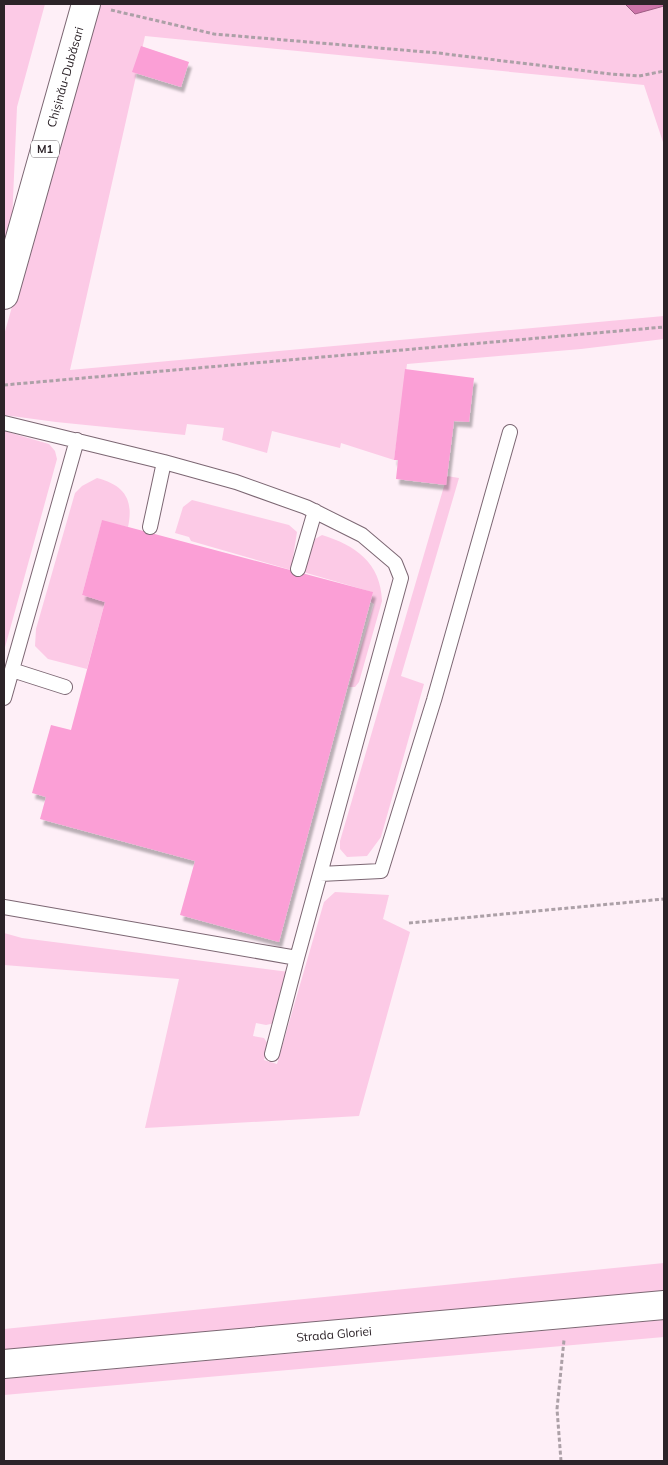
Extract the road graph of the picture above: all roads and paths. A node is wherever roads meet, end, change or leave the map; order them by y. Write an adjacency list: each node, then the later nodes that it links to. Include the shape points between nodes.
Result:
1 (86, 4): 2 (path, via 214,34 438,53 611,74 640,76); 3 (main road, Chișinău-Dubăsari / M1)
2 (664, 71)
3 (4, 295)
4 (664, 327): 5 (path)
5 (4, 385)
6 (4, 423): 8 (lane)
7 (510, 432): 16 (lane, via 434,700 381,871)
8 (76, 440): 9 (lane); 13 (lane)
9 (164, 462): 10 (lane, via 236,482); 11 (lane)
10 (315, 512): 12 (lane); 16 (lane, via 362,535 395,563 401,578)
11 (150, 527)
12 (298, 569)
13 (12, 670): 14 (lane); 15 (lane)
14 (65, 686)
15 (4, 698)
16 (320, 874): 20 (lane)
17 (664, 899): 19 (path)
18 (4, 907): 20 (lane)
19 (409, 923)
20 (297, 958): 21 (lane)
21 (272, 1054)
22 (664, 1305): 23 (main road, Strada Gloriei)
23 (567, 1313): 24 (main road, Strada Gloriei); 25 (path, via 556,1409)
24 (4, 1364)
25 (561, 1461)

